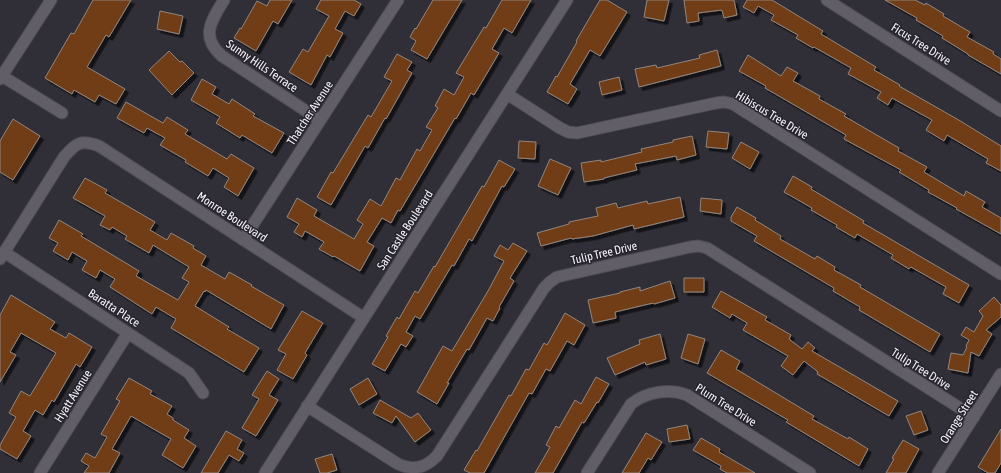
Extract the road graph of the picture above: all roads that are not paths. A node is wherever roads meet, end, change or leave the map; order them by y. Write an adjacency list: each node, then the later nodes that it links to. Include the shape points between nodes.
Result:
1 (50, 0): 6 (street)
2 (224, 0): 10 (street, Sunny Hills Terrace, via 210,26 209,35 216,51)
3 (398, 0): 10 (street, Thatcher Avenue)
4 (567, 0): 7 (street, San Castle Boulevard)
5 (827, 0): 8 (street, Ficus Tree Drive)
6 (1, 77): 9 (street)
7 (507, 94): 13 (street, Hibiscus Tree Drive, via 560,128 577,133 716,103 733,104); 14 (street, San Castle Boulevard)
8 (1001, 111)
9 (62, 114)
10 (320, 120): 11 (street, Thatcher Avenue)
11 (243, 240): 12 (street, Monroe Boulevard, via 99,146 84,142 77,144 64,157); 14 (street, Monroe Boulevard)
12 (2, 256): 15 (street, Baratta Place)
13 (1001, 274)
14 (364, 318): 18 (street, San Castle Boulevard)
15 (128, 333): 17 (street, Baratta Place, via 189,373); 20 (street, Hyatt Avenue)
16 (1001, 374): 19 (street, Orange Street)
17 (203, 393)
18 (307, 406): 19 (street, Tulip Tree Drive, via 398,464 406,468 423,467 437,456 550,282 557,277 698,246 707,248); 21 (street, San Castle Boulevard)
19 (974, 417): 24 (street, Orange Street)
20 (40, 473)
21 (265, 473)
22 (587, 473): 23 (street, Plum Tree Drive, via 631,404 646,396 670,391 686,395)
23 (810, 473)
24 (938, 473)

